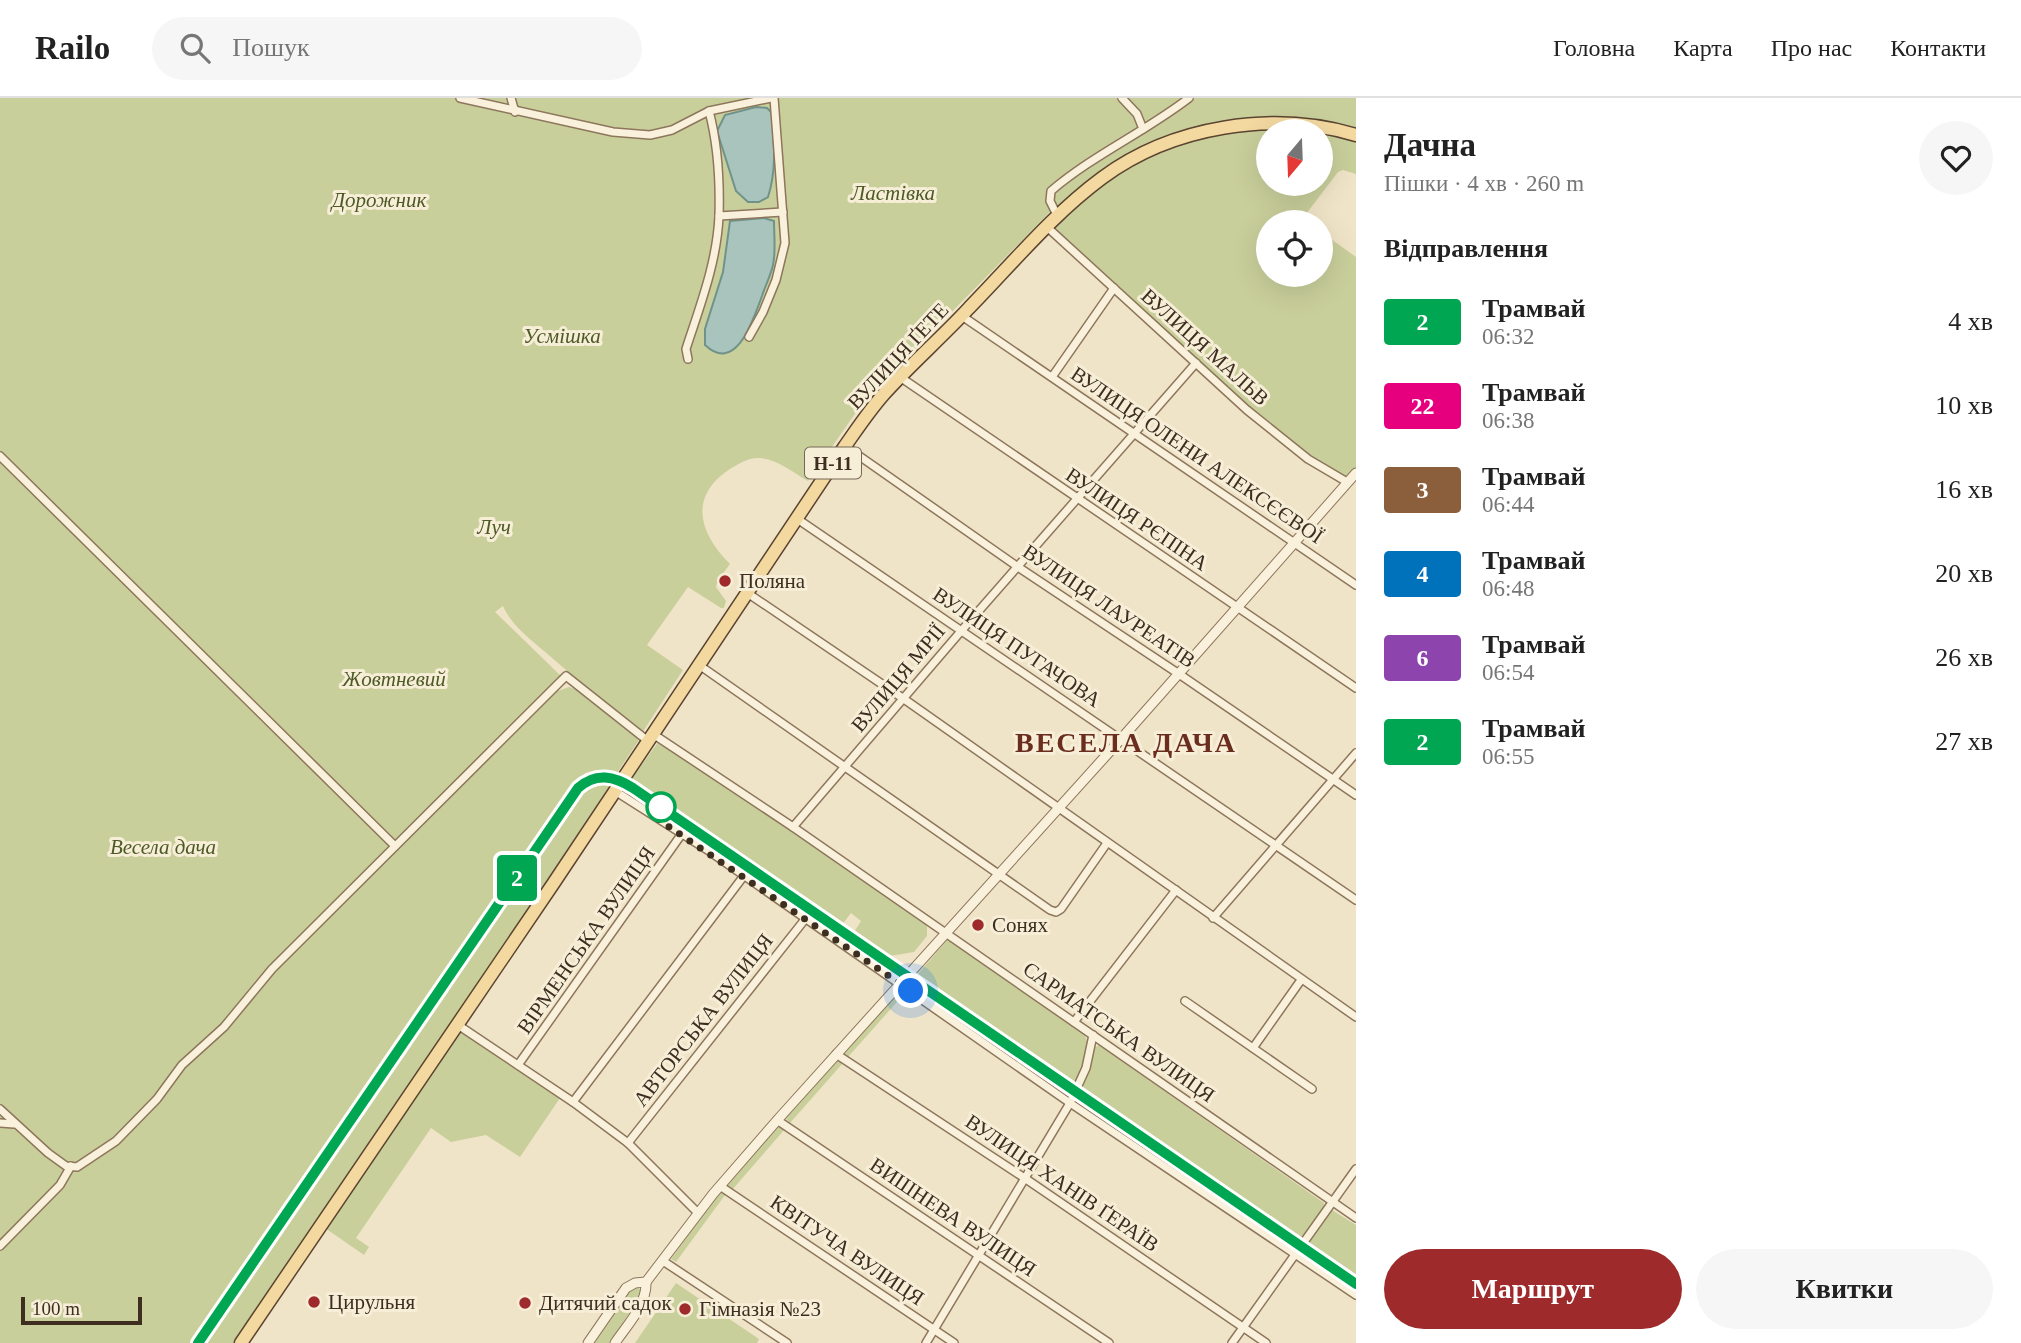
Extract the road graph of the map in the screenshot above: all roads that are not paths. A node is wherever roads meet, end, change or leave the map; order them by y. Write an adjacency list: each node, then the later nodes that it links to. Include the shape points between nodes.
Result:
1 (460, 98): 7 (street)
2 (511, 98): 7 (street)
3 (772, 98): 6 (street); 10 (street)
4 (1122, 98): 8 (street)
5 (1190, 98): 8 (street)
6 (709, 111): 7 (street, via 672,130 650,135); 11 (street)
7 (515, 112)
8 (1143, 129): 12 (street, via 1051,191 1050,201)
9 (1356, 135): 12 (main road, Н-11, via 1273,123 1188,137 1125,163)
10 (783, 212): 11 (street); 16 (street, via 785,243 776,280)
11 (719, 216): 17 (street, via 709,274 686,349)
12 (1058, 217): 13 (main road, ВУЛИЦЯ ҐЕТЕ / Н-11)
13 (1046, 227): 14 (street, ВУЛИЦЯ МАЛЬВ); 15 (main road, ВУЛИЦЯ ҐЕТЕ / Н-11)
14 (1114, 288): 18 (street, ВУЛИЦЯ МАЛЬВ); 20 (street, ВУЛИЦЯ ОЛЕНИ АЛЕКСЄЄВОЇ)
15 (962, 316): 19 (main road, ВУЛИЦЯ ҐЕТЕ / Н-11); 20 (street, ВУЛИЦЯ ОЛЕНИ АЛЕКСЄЄВОЇ)
16 (749, 337)
17 (688, 359)
18 (1196, 363): 21 (street, ВУЛИЦЯ МРІЇ); 25 (street, ВУЛИЦЯ МАЛЬВ, via 1281,439)
19 (900, 377): 22 (main road, ВУЛИЦЯ ҐЕТЕ / Н-11); 26 (street, ВУЛИЦЯ РЄПІНА)
20 (1052, 377): 21 (street, ВУЛИЦЯ ОЛЕНИ АЛЕКСЄЄВОЇ)
21 (1135, 435): 26 (street, ВУЛИЦЯ МРІЇ); 28 (street, ВУЛИЦЯ ОЛЕНИ АЛЕКСЄЄВОЇ)
22 (845, 446): 27 (main road, ВУЛИЦЯ ҐЕТЕ / Н-11); 29 (street, ВУЛИЦЯ ЛАУРЕАТІВ)
23 (0, 456): 50 (street)
24 (1356, 473): 25 (street)
25 (1348, 482): 28 (street)
26 (1077, 499): 29 (street, ВУЛИЦЯ МРІЇ); 32 (street, ВУЛИЦЯ РЄПІНА)
27 (796, 518): 31 (main road, ВУЛИЦЯ ҐЕТЕ / Н-11); 33 (street, ВУЛИЦЯ ПУГАЧОВА)
28 (1294, 543): 30 (street, ВУЛИЦЯ ОЛЕНИ АЛЕКСЄЄВОЇ); 32 (street)
29 (1018, 567): 33 (street, ВУЛИЦЯ МРІЇ); 35 (street, ВУЛИЦЯ ЛАУРЕАТІВ)
30 (1356, 585)
31 (746, 592): 34 (main road, ВУЛИЦЯ ҐЕТЕ / Н-11); 37 (street)
32 (1237, 609): 35 (street); 36 (street, ВУЛИЦЯ РЄПІНА)
33 (962, 629): 37 (street, ВУЛИЦЯ МРІЇ); 39 (street, ВУЛИЦЯ ПУГАЧОВА)
34 (699, 664): 38 (main road, ВУЛИЦЯ ҐЕТЕ / Н-11); 41 (street)
35 (1179, 674): 39 (street); 42 (street, ВУЛИЦЯ ЛАУРЕАТІВ)
36 (1356, 688)
37 (904, 699): 41 (street, ВУЛИЦЯ МРІЇ); 45 (street)
38 (651, 737): 43 (main road, ВУЛИЦЯ ҐЕТЕ / Н-11); 46 (street, САРМАТСЬКА ВУЛИЦЯ); 50 (street, САРМАТСЬКА ВУЛИЦЯ, via 566,676)
39 (1121, 739): 45 (street); 49 (street, ВУЛИЦЯ ПУГАЧОВА)
40 (1356, 753): 42 (street)
41 (847, 766): 46 (street, ВУЛИЦЯ МРІЇ); 51 (street)
42 (1333, 779): 44 (street, ВУЛИЦЯ ЛАУРЕАТІВ); 49 (street)
43 (615, 791): 47 (street); 63 (main road, Н-11)
44 (1356, 795)
45 (1057, 808): 48 (street); 51 (street)
46 (793, 827): 57 (street, САРМАТСЬКА ВУЛИЦЯ)
47 (681, 835): 52 (street); 67 (street, ВІРМЕНСЬКА ВУЛИЦЯ)
48 (1107, 843): 51 (street, via 1056,912); 53 (street)
49 (1277, 844): 54 (street, ВУЛИЦЯ ПУГАЧОВА); 56 (street)
50 (395, 846): 76 (street, via 272,969 116,1141 77,1167)
51 (998, 873): 57 (street)
52 (743, 877): 55 (street); 69 (street)
53 (1176, 890): 56 (street); 62 (street)
54 (1356, 900)
55 (806, 918): 59 (street); 75 (street, АВТОРСЬКА ВУЛИЦЯ)
56 (1213, 918): 58 (street)
57 (946, 933): 59 (street); 62 (street, САРМАТСЬКА ВУЛИЦЯ)
58 (1301, 980): 61 (street); 65 (street)
59 (901, 983): 66 (street); 70 (street)
60 (1185, 1001): 65 (street)
61 (1356, 1017)
62 (1074, 1022): 64 (street, САРМАТСЬКА ВУЛИЦЯ)
63 (458, 1025): 67 (street); 91 (main road, Н-11)
64 (1093, 1035): 70 (street, via 1086,1068); 80 (street, САРМАТСЬКА ВУЛИЦЯ)
65 (1253, 1048): 68 (street)
66 (836, 1054): 72 (street); 78 (street, ВУЛИЦЯ ХАНІВ ҐЕРАЇВ)
67 (518, 1065): 69 (street)
68 (1312, 1089)
69 (573, 1102): 75 (street)
70 (1070, 1102): 78 (street); 84 (street)
71 (0, 1110): 74 (street)
72 (777, 1120): 79 (street); 85 (street, ВИШНЕВА ВУЛИЦЯ)
73 (0, 1123): 74 (street)
74 (15, 1124): 76 (street)
75 (628, 1143): 81 (street)
76 (71, 1166): 83 (street, via 60,1185)
77 (1356, 1168): 80 (street)
78 (1026, 1179): 85 (street); 89 (street, ВУЛИЦЯ ХАНІВ ҐЕРАЇВ)
79 (720, 1186): 81 (street); 90 (street, КВІТУЧА ВУЛИЦЯ)
80 (1332, 1202): 82 (street, САРМАТСЬКА ВУЛИЦЯ); 84 (street)
81 (698, 1213): 86 (street)
82 (1356, 1219)
83 (0, 1246)
84 (1296, 1254): 88 (street); 89 (street)
85 (979, 1255): 90 (street); 97 (street, ВИШНЕВА ВУЛИЦЯ)
86 (663, 1261): 87 (street); 94 (street)
87 (646, 1282): 92 (street, via 626,1288); 93 (street, via 643,1301)
88 (1356, 1296)
89 (1244, 1328): 98 (street); 99 (street, ВУЛИЦЯ ХАНІВ ҐЕРАЇВ)
90 (934, 1329): 95 (street); 96 (street, КВІТУЧА ВУЛИЦЯ)
91 (241, 1343)
92 (588, 1343)
93 (615, 1343)
94 (786, 1343)
95 (926, 1343)
96 (954, 1343)
97 (1109, 1343)
98 (1232, 1343)
99 (1266, 1343)

